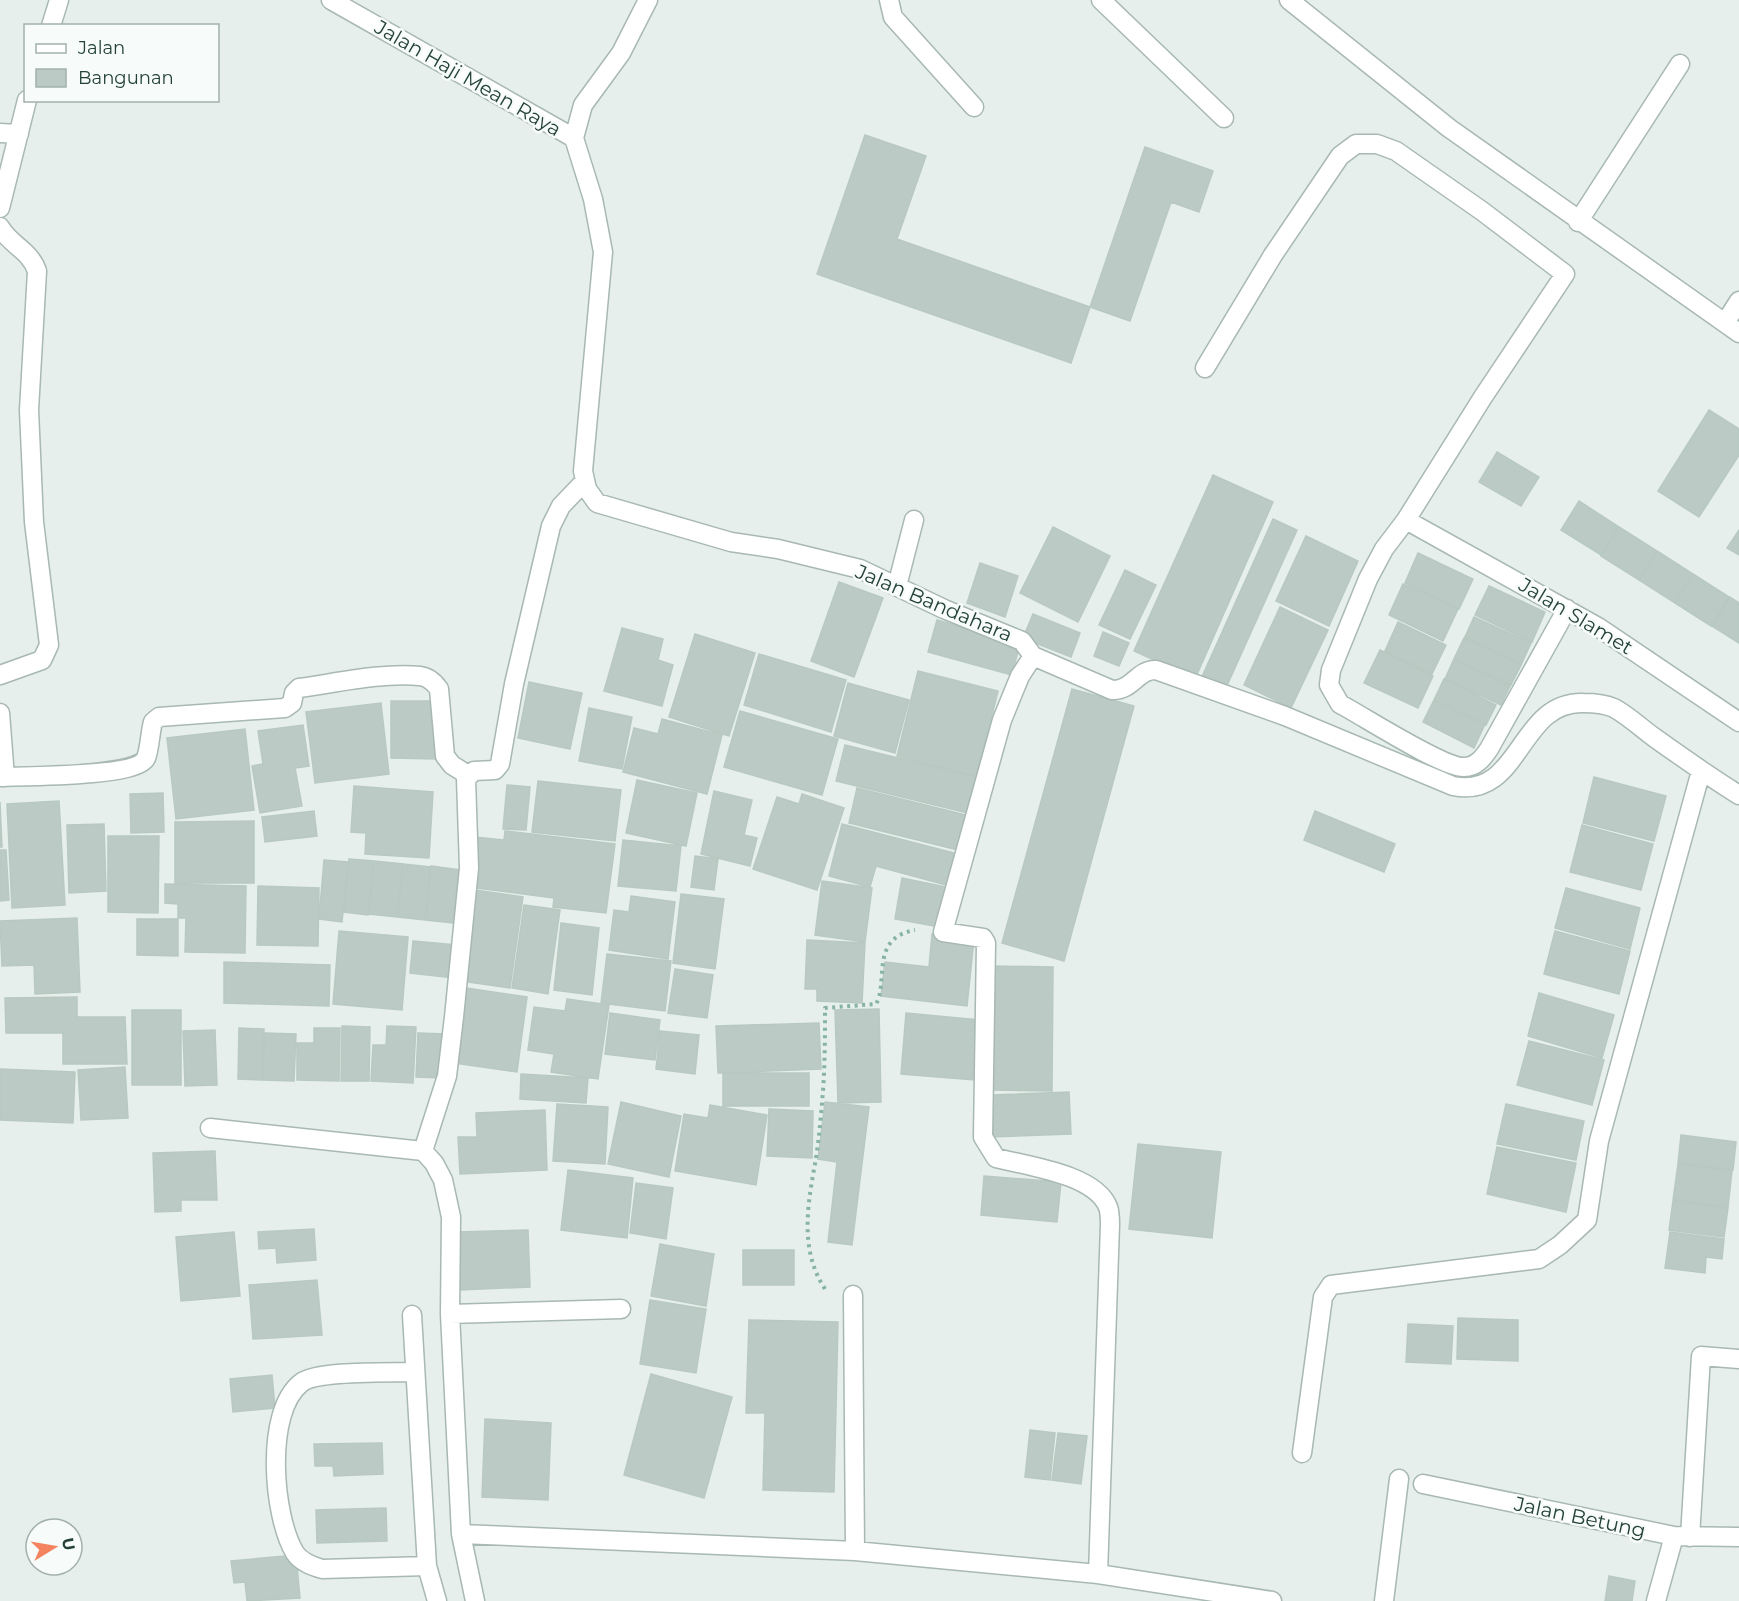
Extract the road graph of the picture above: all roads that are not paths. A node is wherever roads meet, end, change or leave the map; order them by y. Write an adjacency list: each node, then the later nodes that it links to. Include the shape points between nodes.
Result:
1 (59, 0): 7 (street)
2 (331, 0): 14 (street, Jalan Haji Mean Raya)
3 (648, 0): 14 (street, via 621,53 583,105)
4 (889, 0): 10 (street, via 892,18)
5 (1101, 0): 11 (street)
6 (1289, 0): 16 (street, via 1449,128)
7 (52, 24)
8 (1680, 64): 16 (street)
9 (27, 102): 13 (street)
10 (974, 107)
11 (1224, 118)
12 (0, 133): 13 (street)
13 (19, 134): 15 (street)
14 (574, 138): 21 (street, via 593,199 603,252)
15 (0, 208)
16 (1578, 222): 19 (street)
17 (0, 226): 27 (street, via 11,243 27,252 37,271 29,410 34,522 49,645 42,660)
18 (1739, 301): 19 (street)
19 (1732, 328)
20 (1205, 368): 23 (street, via 1273,255 1348,148 1377,144 1396,151 1482,211 1565,274)
21 (584, 482): 24 (street, Jalan Bandahara, via 597,503 731,542 860,569); 31 (street, via 561,506 550,526 500,764 495,770)
22 (914, 520): 24 (street)
23 (1406, 520): 25 (street, Jalan Slamet); 25 (street, via 1368,579 1331,670 1329,685 1340,704 1439,759 1466,767 1484,757)
24 (897, 586): 26 (street, Jalan Bandahara, via 1022,641)
25 (1567, 609): 29 (street, Jalan Slamet)
26 (1033, 656): 30 (street, Jalan Bandahara, via 1112,690 1126,689 1144,673 1156,670 1285,716 1466,789 1489,784 1543,717 1558,707 1577,703 1613,708); 50 (street, via 1002,720 943,932 983,938 986,943 983,1137 989,1150 996,1158 1081,1180 1095,1189 1108,1206)
27 (0, 675)
28 (0, 713): 32 (street)
29 (1739, 722)
30 (1701, 771): 33 (street, Jalan Bandahara); 42 (street, via 1599,1141 1587,1220 1539,1259 1331,1285 1323,1297)
31 (468, 775): 32 (street, via 445,756 439,689 422,676 299,688 285,708 159,717 153,722 146,759 136,767); 35 (street, via 469,868 453,1027 447,1076)
32 (2, 777)
33 (1739, 795)
34 (210, 1128): 35 (street)
35 (423, 1151): 38 (street, via 443,1180 451,1217)
36 (853, 1297): 48 (street)
37 (621, 1309): 38 (street)
38 (450, 1314): 45 (street)
39 (412, 1315): 41 (street)
40 (1739, 1359): 46 (street, via 1701,1356)
41 (414, 1372): 49 (street); 49 (street, via 323,1376 301,1383 289,1400 276,1435 279,1513 296,1554 314,1567)
42 (1302, 1453)
43 (1399, 1479): 54 (street)
44 (1423, 1484): 46 (street, Jalan Betung)
45 (461, 1534): 48 (street); 52 (street)
46 (1682, 1536): 47 (street, Jalan Betung); 55 (street)
47 (1739, 1537)
48 (855, 1551): 50 (street)
49 (427, 1566): 51 (street)
50 (1098, 1574): 53 (street)
51 (436, 1601)
52 (475, 1601)
53 (1272, 1601)
54 (1384, 1601)
55 (1656, 1601)

